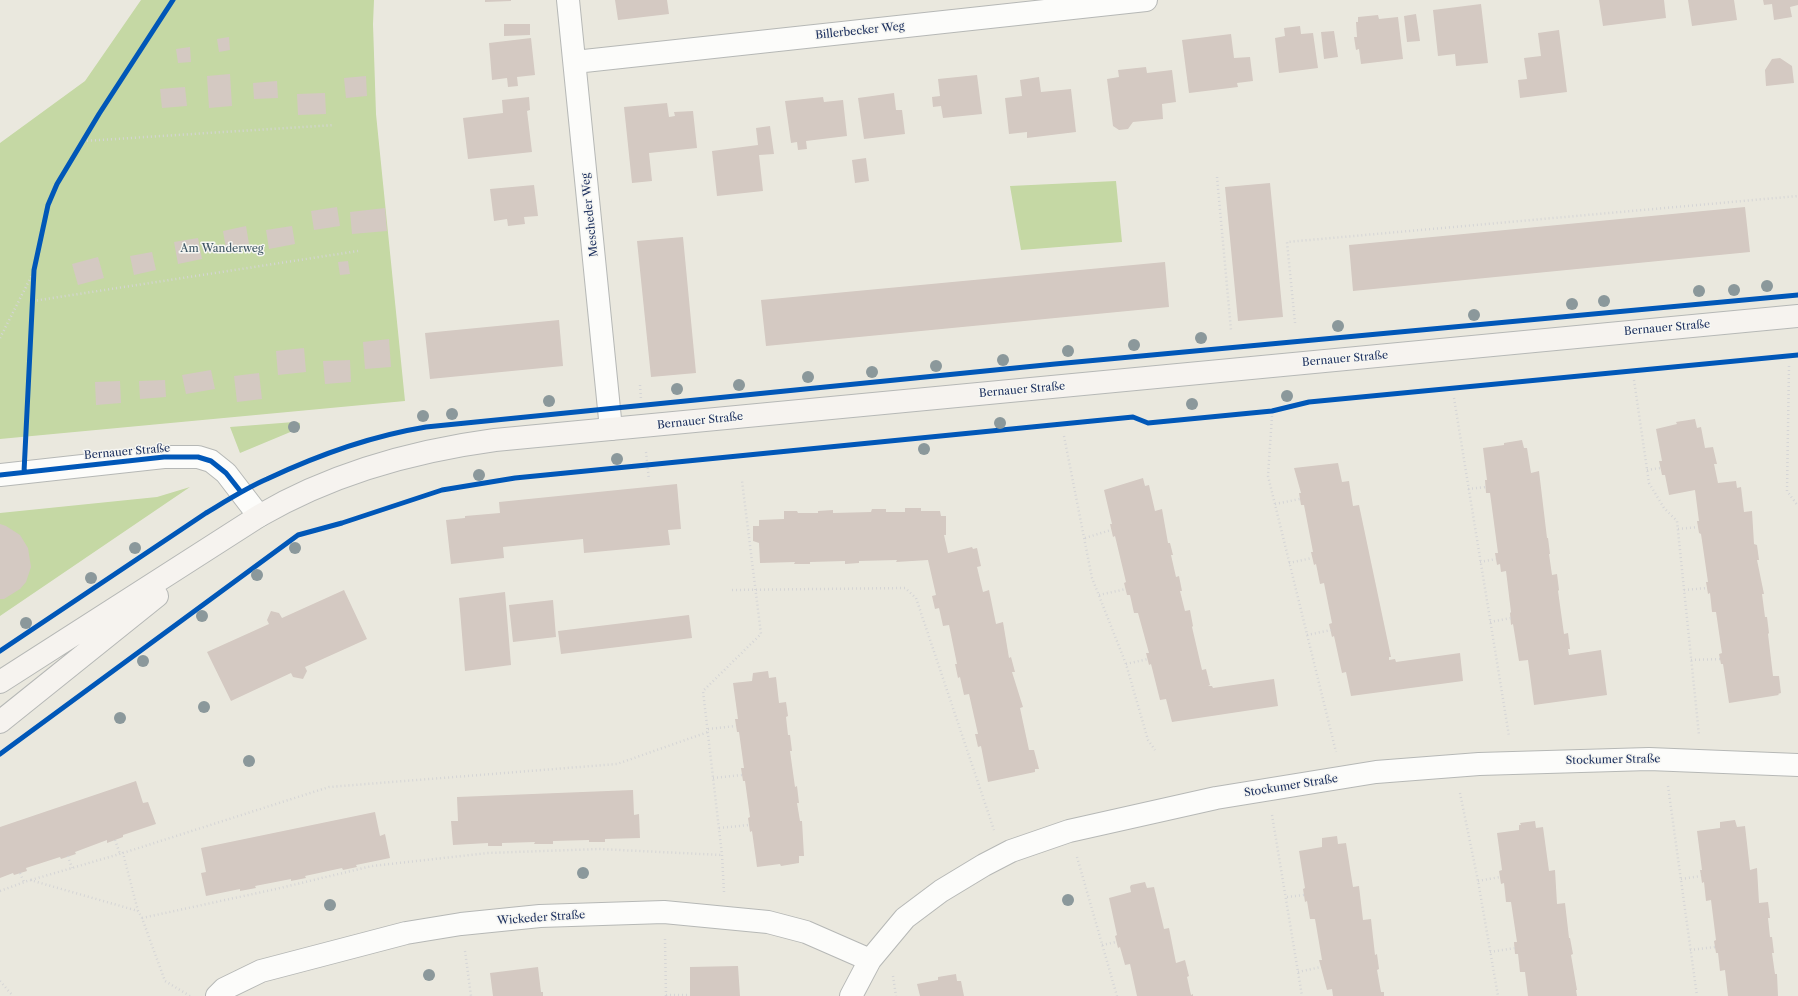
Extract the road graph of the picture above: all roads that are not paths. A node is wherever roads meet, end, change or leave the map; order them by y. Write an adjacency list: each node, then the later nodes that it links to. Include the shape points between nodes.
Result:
1 (568, 0): 4 (street, Mescheder Weg)
2 (1146, 0): 3 (street, Billerbecker Weg)
3 (1053, 5): 4 (street, Billerbecker Weg)
4 (575, 62): 6 (street, Mescheder Weg)
5 (1798, 316): 6 (main road, Bernauer Straße)
6 (610, 430): 8 (main road, Bernauer Straße, via 464,444 382,463 290,498)
7 (0, 475): 8 (street, Bernauer Straße, via 164,457 198,457 211,461 226,473)
8 (251, 521): 9 (main road, Bernauer Straße); 10 (main road, Bernauer Straße)
9 (0, 682)
10 (0, 722)
11 (1798, 765): 12 (street, Stockumer Straße, via 1649,759 1478,764 1376,772 1160,809 1069,831 1011,851 984,865 941,891 905,918)
12 (870, 960): 13 (street, Wickeder Straße, via 806,932 768,922 664,912 540,916 461,924 406,933 260,971 224,989); 14 (street, Stockumer Straße)
13 (217, 996)
14 (851, 996)

